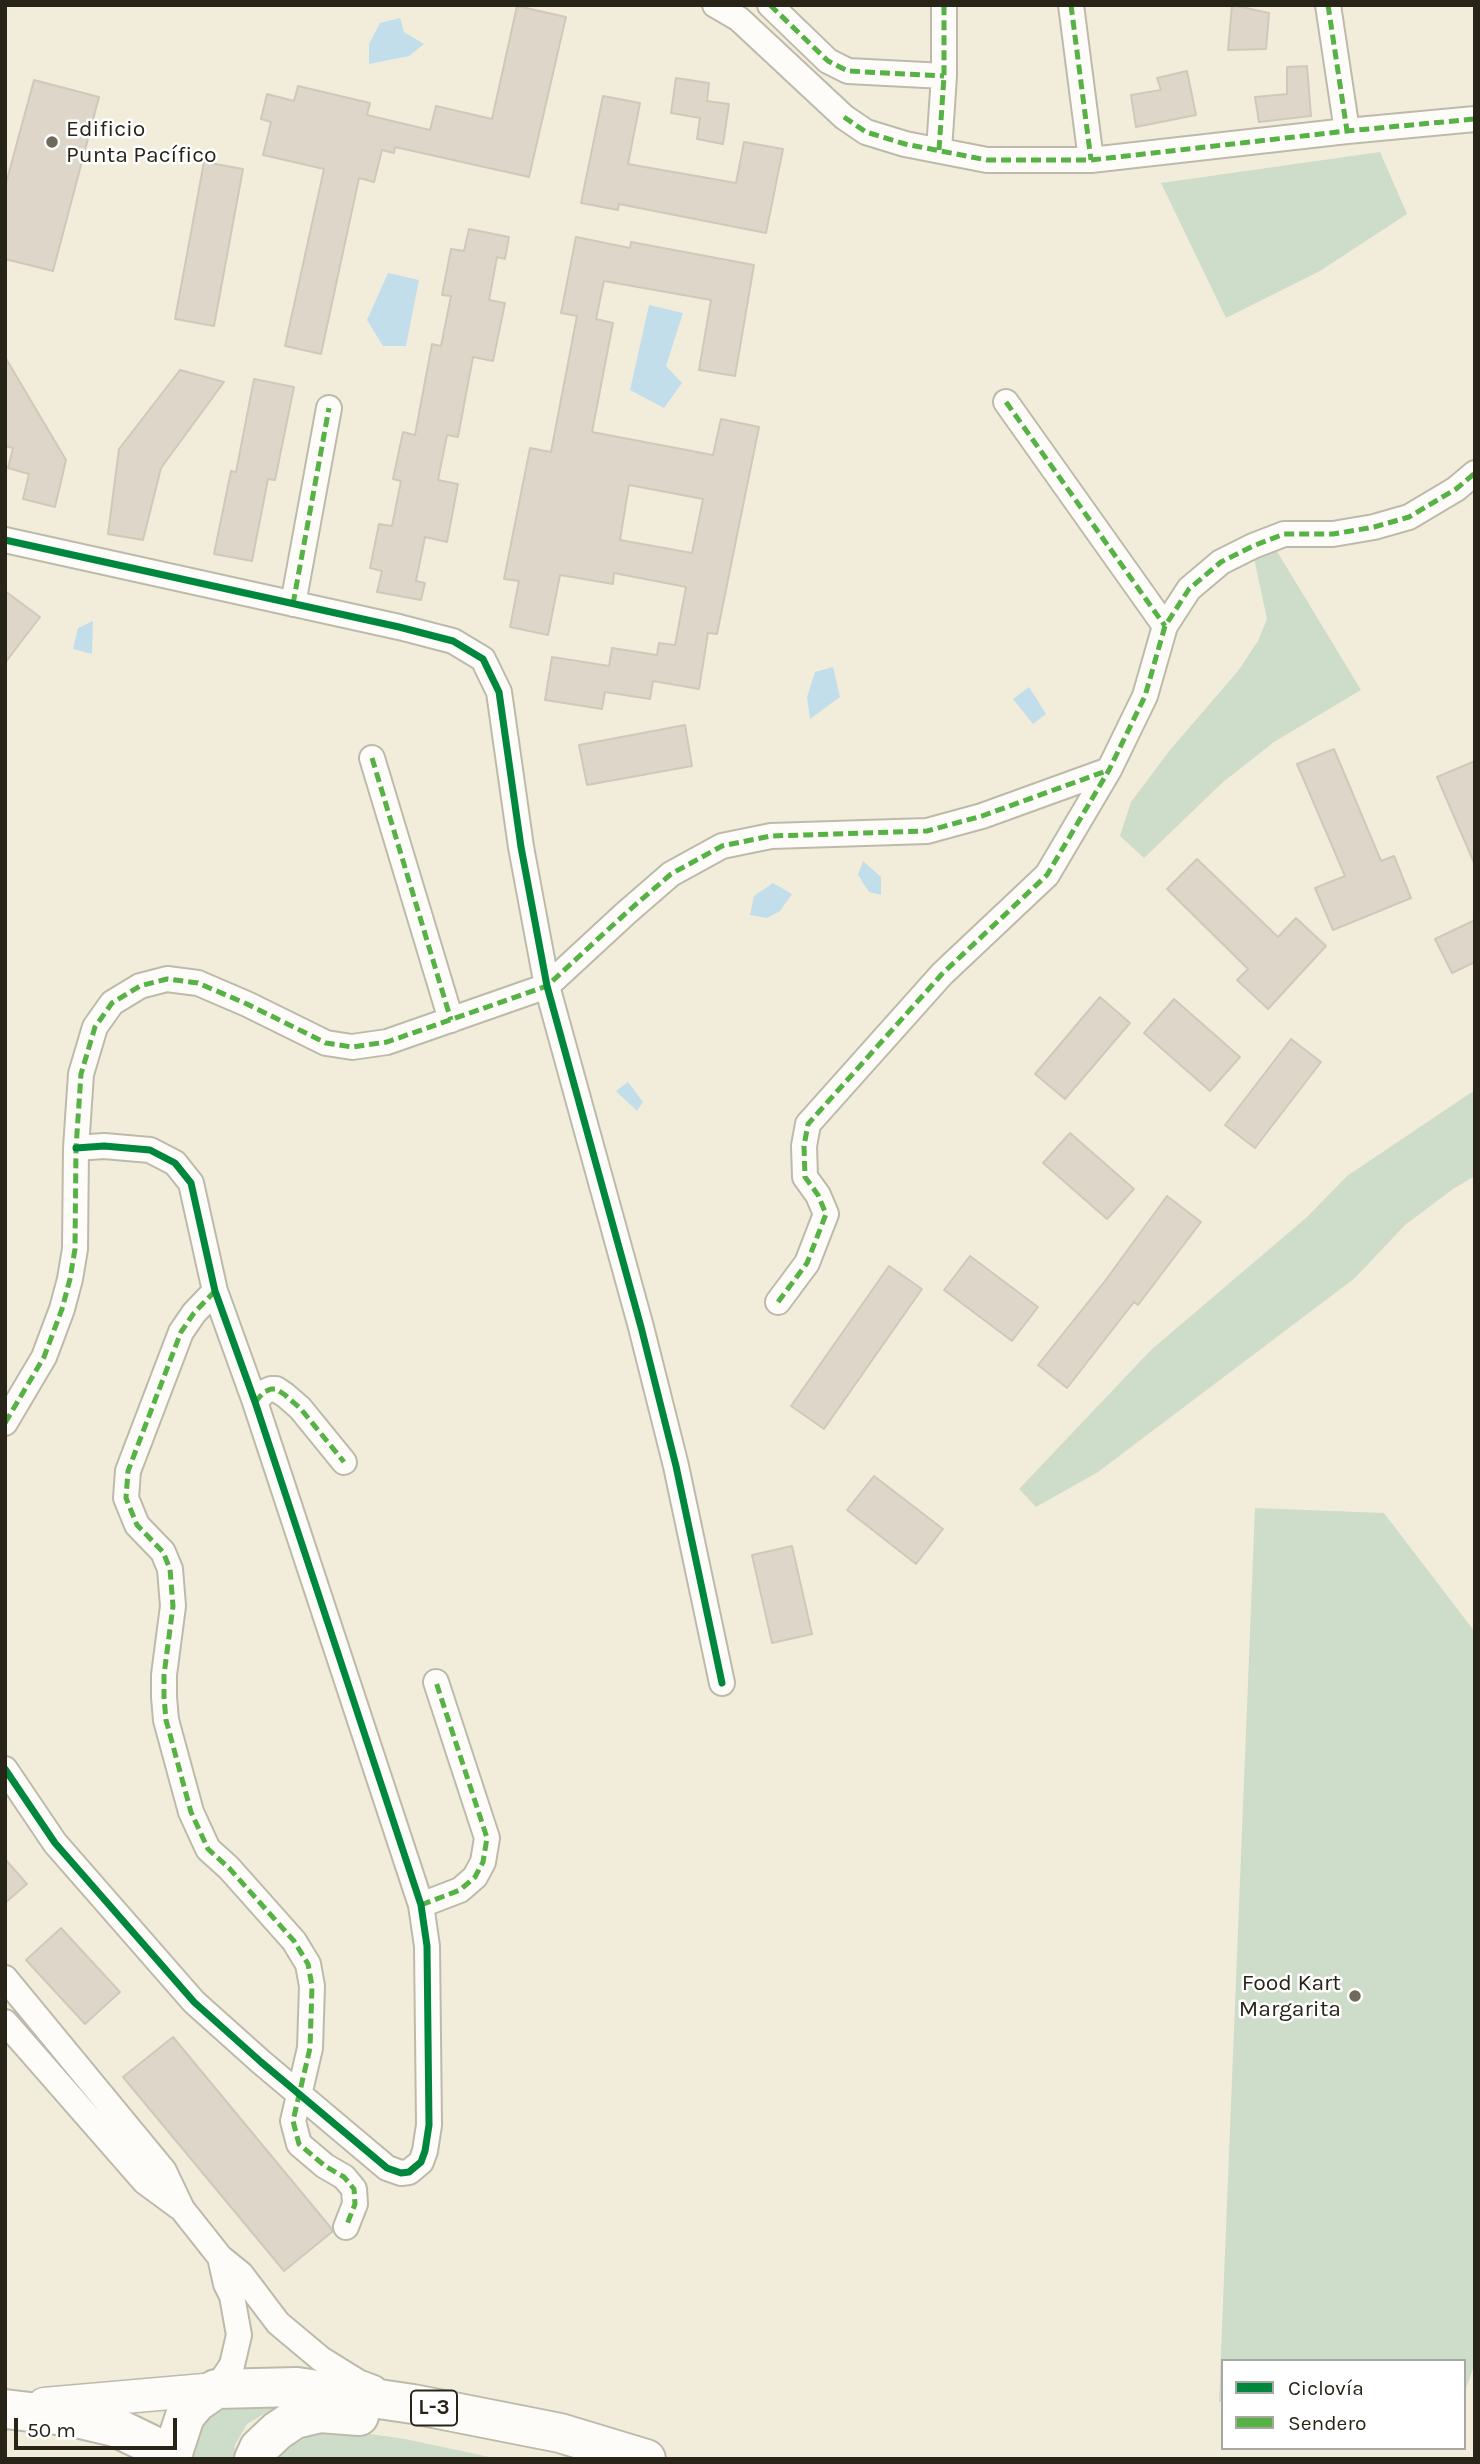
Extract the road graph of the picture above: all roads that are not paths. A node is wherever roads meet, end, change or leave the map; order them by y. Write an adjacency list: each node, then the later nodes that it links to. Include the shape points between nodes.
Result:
1 (715, 5): 9 (street, via 739,19 866,132)
2 (770, 5): 6 (street, via 828,61 848,71)
3 (944, 5): 6 (street)
4 (1071, 5): 10 (street)
5 (1328, 5): 8 (street)
6 (944, 76): 9 (street)
7 (1475, 119): 8 (street)
8 (1347, 131): 10 (street)
9 (939, 150): 10 (street, via 987,160)
10 (1091, 160)
11 (1006, 402): 16 (street)
12 (329, 408): 15 (street)
13 (1475, 473): 16 (street, via 1409,517 1333,534 1284,534 1253,546 1221,562 1188,589)
14 (5, 540): 15 (street)
15 (293, 604): 19 (street, via 453,641 483,659 499,692)
16 (1165, 626): 18 (street, via 1145,696)
17 (372, 758): 20 (street)
18 (1109, 770): 19 (street, via 927,831 771,836 722,846 671,873); 23 (street, via 1047,876 942,974 808,1124 805,1177 826,1214 807,1264)
19 (547, 986): 20 (street); 28 (street, via 676,1466)
20 (451, 1020): 21 (street, via 387,1042 352,1046 326,1043 198,983 167,979 140,986 112,1003 95,1027 81,1074)
21 (76, 1148): 22 (street, via 150,1150 184,1172 191,1183); 25 (street, via 75,1250 62,1309 44,1357)
22 (215, 1291): 24 (street); 33 (street, via 181,1332 128,1471 126,1498 137,1525 163,1552 170,1569 173,1606 164,1697 191,1812 208,1849 294,1941 308,1964 310,2048)
23 (778, 1302)
24 (255, 1402): 26 (street, via 271,1389 285,1395); 30 (street)
25 (5, 1423)
26 (344, 1462)
27 (436, 1682): 30 (street, via 487,1838 475,1877 460,1889)
28 (722, 1683)
29 (5, 1769): 33 (street, via 55,1843 194,2002)
30 (421, 1905): 33 (street, via 428,1946 429,2125 421,2162 408,2172 387,2168)
31 (5, 1978): 34 (street, via 164,2171)
32 (5, 2022): 34 (street, via 145,2182)
33 (300, 2093): 35 (street, via 293,2121 299,2144 354,2189 355,2204)
34 (182, 2209): 36 (street)
35 (346, 2227)
36 (220, 2257): 37 (street, via 239,2335 232,2365); 38 (street, via 241,2274 278,2323 321,2360 358,2382)
37 (216, 2389): 38 (main road, L-3, via 297,2387); 39 (street, L-3); 41 (main road, via 185,2416)
38 (413, 2404): 44 (main road, L-3, via 560,2433)
39 (5, 2408): 40 (main road, L-3, via 115,2427 152,2445)
40 (165, 2459)
41 (171, 2459)
42 (254, 2459): 43 (main road, L-3, via 259,2448 295,2419 345,2413)
43 (567, 2459)
44 (646, 2459)

